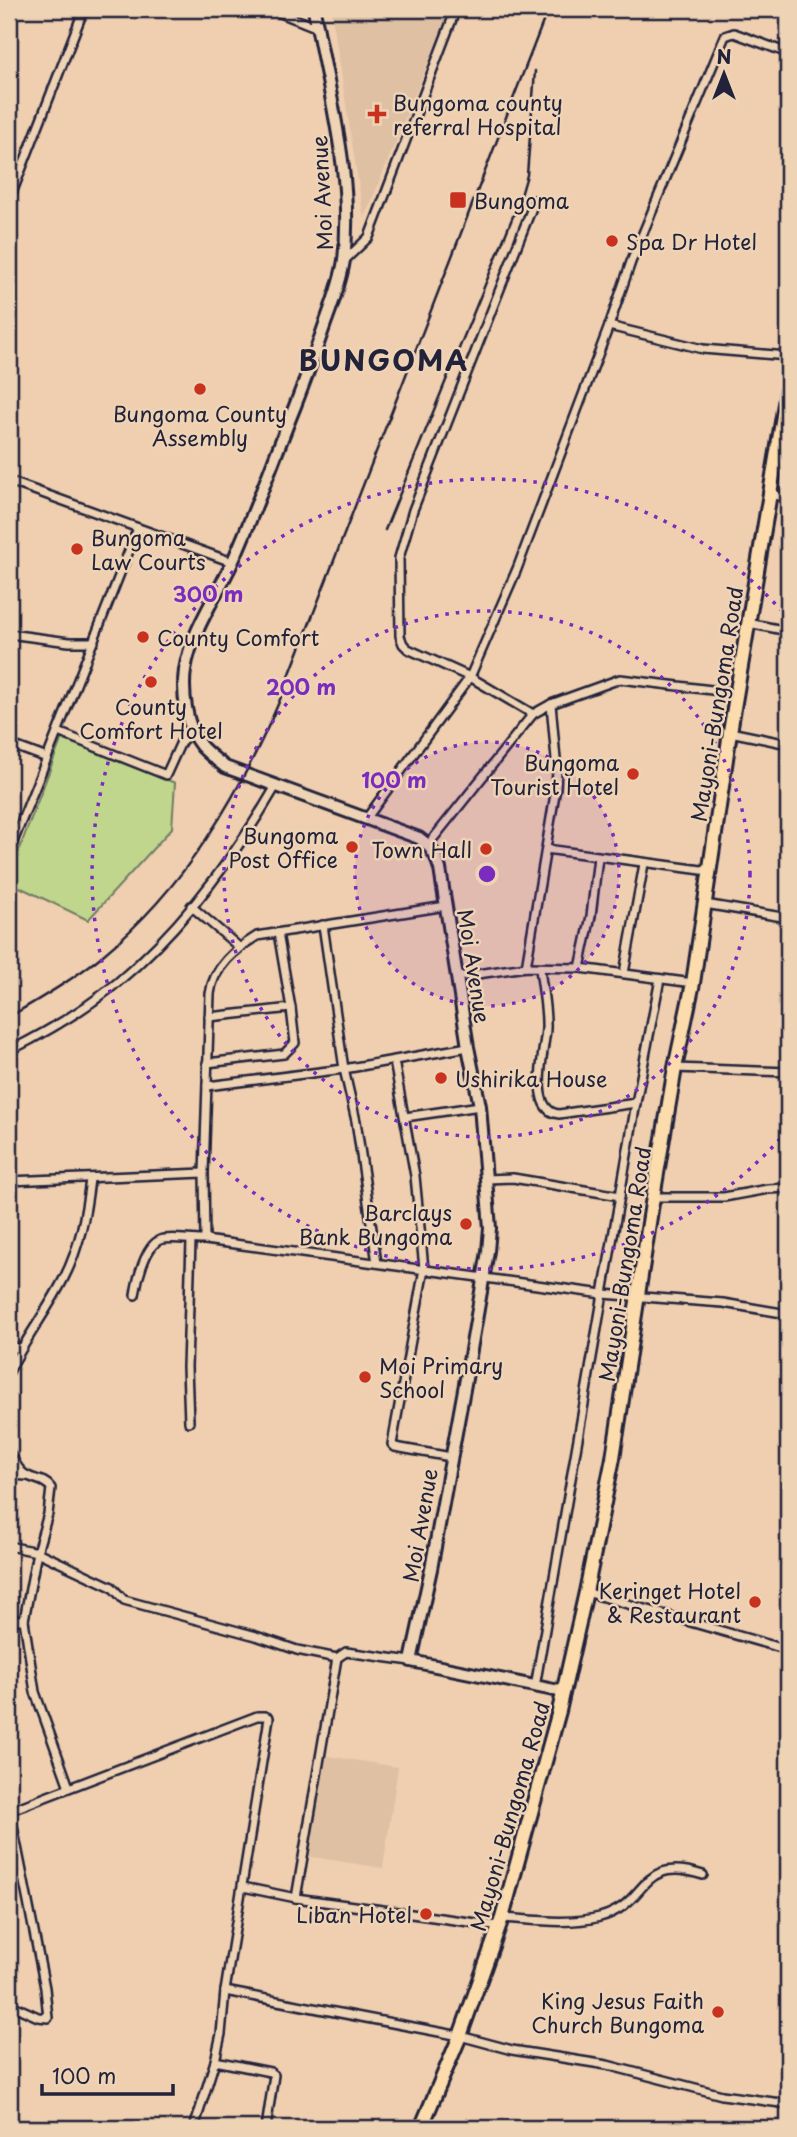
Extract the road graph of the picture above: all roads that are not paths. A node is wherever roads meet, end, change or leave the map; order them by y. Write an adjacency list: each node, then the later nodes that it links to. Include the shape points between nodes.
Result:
1 (84, 9): 8 (street)
2 (270, 9): 5 (street)
3 (314, 9): 5 (street, Moi Avenue)
4 (456, 9): 11 (street, via 369,237)
5 (317, 28): 11 (street, Moi Avenue, via 342,167)
6 (788, 52): 12 (street, via 734,33 724,36 641,237)
7 (9, 166): 8 (street)
8 (20, 170): 10 (street)
9 (534, 200): 24 (street, via 413,510 400,558 403,644)
10 (9, 201)
11 (344, 261): 19 (street, Moi Avenue, via 309,370)
12 (610, 326): 13 (street, via 703,349); 24 (street, via 517,569)
13 (788, 356)
14 (788, 386): 16 (main road, Mayoni-Bungoma Road)
15 (9, 481): 18 (street)
16 (771, 494): 17 (street); 20 (main road, Mayoni-Bungoma Road)
17 (788, 498)
18 (138, 528): 19 (street); 23 (street)
19 (232, 562): 28 (street, Moi Avenue, via 190,651 185,672)
20 (748, 623): 21 (street); 25 (main road, Mayoni-Bungoma Road)
21 (788, 631)
22 (9, 634): 23 (street)
23 (94, 642): 29 (street)
24 (470, 677): 27 (street); 35 (street)
25 (737, 693): 26 (street, via 620,679); 30 (main road, Mayoni-Bungoma Road)
26 (551, 704): 27 (street); 38 (street, via 556,788)
27 (533, 714): 37 (street)
28 (192, 730): 29 (street, via 181,742 166,775); 34 (street, Moi Avenue, via 200,745 225,767)
29 (58, 732): 33 (street)
30 (730, 732): 32 (street); 42 (main road, Mayoni-Bungoma Road)
31 (9, 744): 33 (street)
32 (788, 744)
33 (47, 758): 36 (street)
34 (276, 786): 35 (street, Moi Avenue); 44 (street, via 252,828)
35 (366, 819): 37 (street, Moi Avenue)
36 (12, 836): 39 (street)
37 (428, 845): 45 (street, Moi Avenue, via 440,869)
38 (546, 849): 40 (street); 50 (street)
39 (9, 852)
40 (598, 857): 41 (street); 52 (street)
41 (644, 864): 42 (street); 53 (street)
42 (709, 871): 43 (main road, Mayoni-Bungoma Road)
43 (705, 904): 46 (street); 56 (main road, Mayoni-Bungoma Road)
44 (191, 906): 49 (street); 60 (street, via 117,983 78,1012)
45 (446, 906): 47 (street); 54 (street, Moi Avenue)
46 (788, 918)
47 (323, 925): 48 (street); 64 (street)
48 (278, 933): 49 (street, via 257,936); 57 (street)
49 (239, 947): 58 (street, via 214,975)
50 (526, 967): 51 (street); 54 (street)
51 (540, 968): 52 (street); 67 (street, via 546,1027 540,1062 544,1107 559,1114)
52 (580, 968): 53 (street)
53 (624, 973): 55 (street)
54 (457, 977): 59 (street, Moi Avenue)
55 (660, 979): 56 (street); 67 (street)
56 (693, 983): 63 (main road, Mayoni-Bungoma Road)
57 (291, 1008): 58 (street); 62 (street, via 295,1043 284,1054)
58 (209, 1017): 62 (street)
59 (468, 1047): 61 (street); 68 (street, Moi Avenue)
60 (9, 1051)
61 (394, 1061): 64 (street); 69 (street)
62 (207, 1063): 66 (street)
63 (675, 1068): 65 (street); 76 (main road, Mayoni-Bungoma Road)
64 (345, 1069): 66 (street); 79 (street)
65 (788, 1072)
66 (206, 1086): 70 (street)
67 (636, 1103): 75 (street)
68 (480, 1106): 69 (street); 72 (street, Moi Avenue)
69 (405, 1117): 80 (street)
70 (204, 1173): 71 (street); 77 (street)
71 (90, 1179): 73 (street); 87 (street, via 85,1220 65,1278)
72 (486, 1180): 75 (street, via 513,1178); 81 (street, Moi Avenue, via 489,1228)
73 (9, 1181)
74 (788, 1188): 76 (street, via 724,1197)
75 (620, 1196): 82 (street)
76 (653, 1197): 84 (main road, Mayoni-Bungoma Road)
77 (205, 1240): 78 (street); 79 (street)
78 (191, 1241): 83 (street, via 167,1239 154,1244 139,1268); 89 (street)
79 (377, 1263): 80 (street)
80 (424, 1269): 81 (street); 91 (street, via 391,1444)
81 (484, 1277): 82 (street); 91 (street, Moi Avenue)
82 (603, 1294): 84 (street); 102 (street)
83 (135, 1295)
84 (639, 1296): 85 (street); 96 (main road, Mayoni-Bungoma Road)
85 (788, 1314)
86 (9, 1347): 87 (street)
87 (21, 1348): 88 (street)
88 (9, 1372)
89 (189, 1422)
90 (9, 1451): 93 (street)
91 (451, 1457): 101 (street, Moi Avenue)
92 (9, 1475): 93 (street)
93 (27, 1476): 95 (street, via 47,1482 51,1488)
94 (9, 1546): 95 (street)
95 (37, 1552): 98 (street); 100 (street, via 112,1587 124,1600)
96 (586, 1592): 99 (street); 103 (main road, Mayoni-Bungoma Road)
97 (9, 1620): 98 (street)
98 (24, 1620): 104 (street, via 35,1692)
99 (788, 1650)
100 (337, 1658): 101 (street, via 346,1652); 108 (street)
101 (411, 1661): 102 (street)
102 (535, 1687): 103 (street)
103 (564, 1692): 109 (main road, Mayoni-Bungoma Road)
104 (69, 1787): 105 (street); 107 (street, via 257,1716 268,1717)
105 (10, 1811): 111 (street, via 48,2018)
106 (703, 1875): 109 (street, via 672,1868 660,1872 628,1903 602,1916)
107 (243, 1887): 108 (street); 110 (street)
108 (296, 1898): 109 (street)
109 (500, 1922): 112 (main road, Mayoni-Bungoma Road)
110 (225, 1991): 112 (street); 113 (street)
111 (9, 2004)
112 (460, 2036): 114 (street, via 512,2050 607,2065 710,2093); 117 (main road, Mayoni-Bungoma Road)
113 (215, 2061): 115 (street); 116 (street, via 274,2075)
114 (788, 2104)
115 (194, 2128)
116 (267, 2128)
117 (421, 2128)

